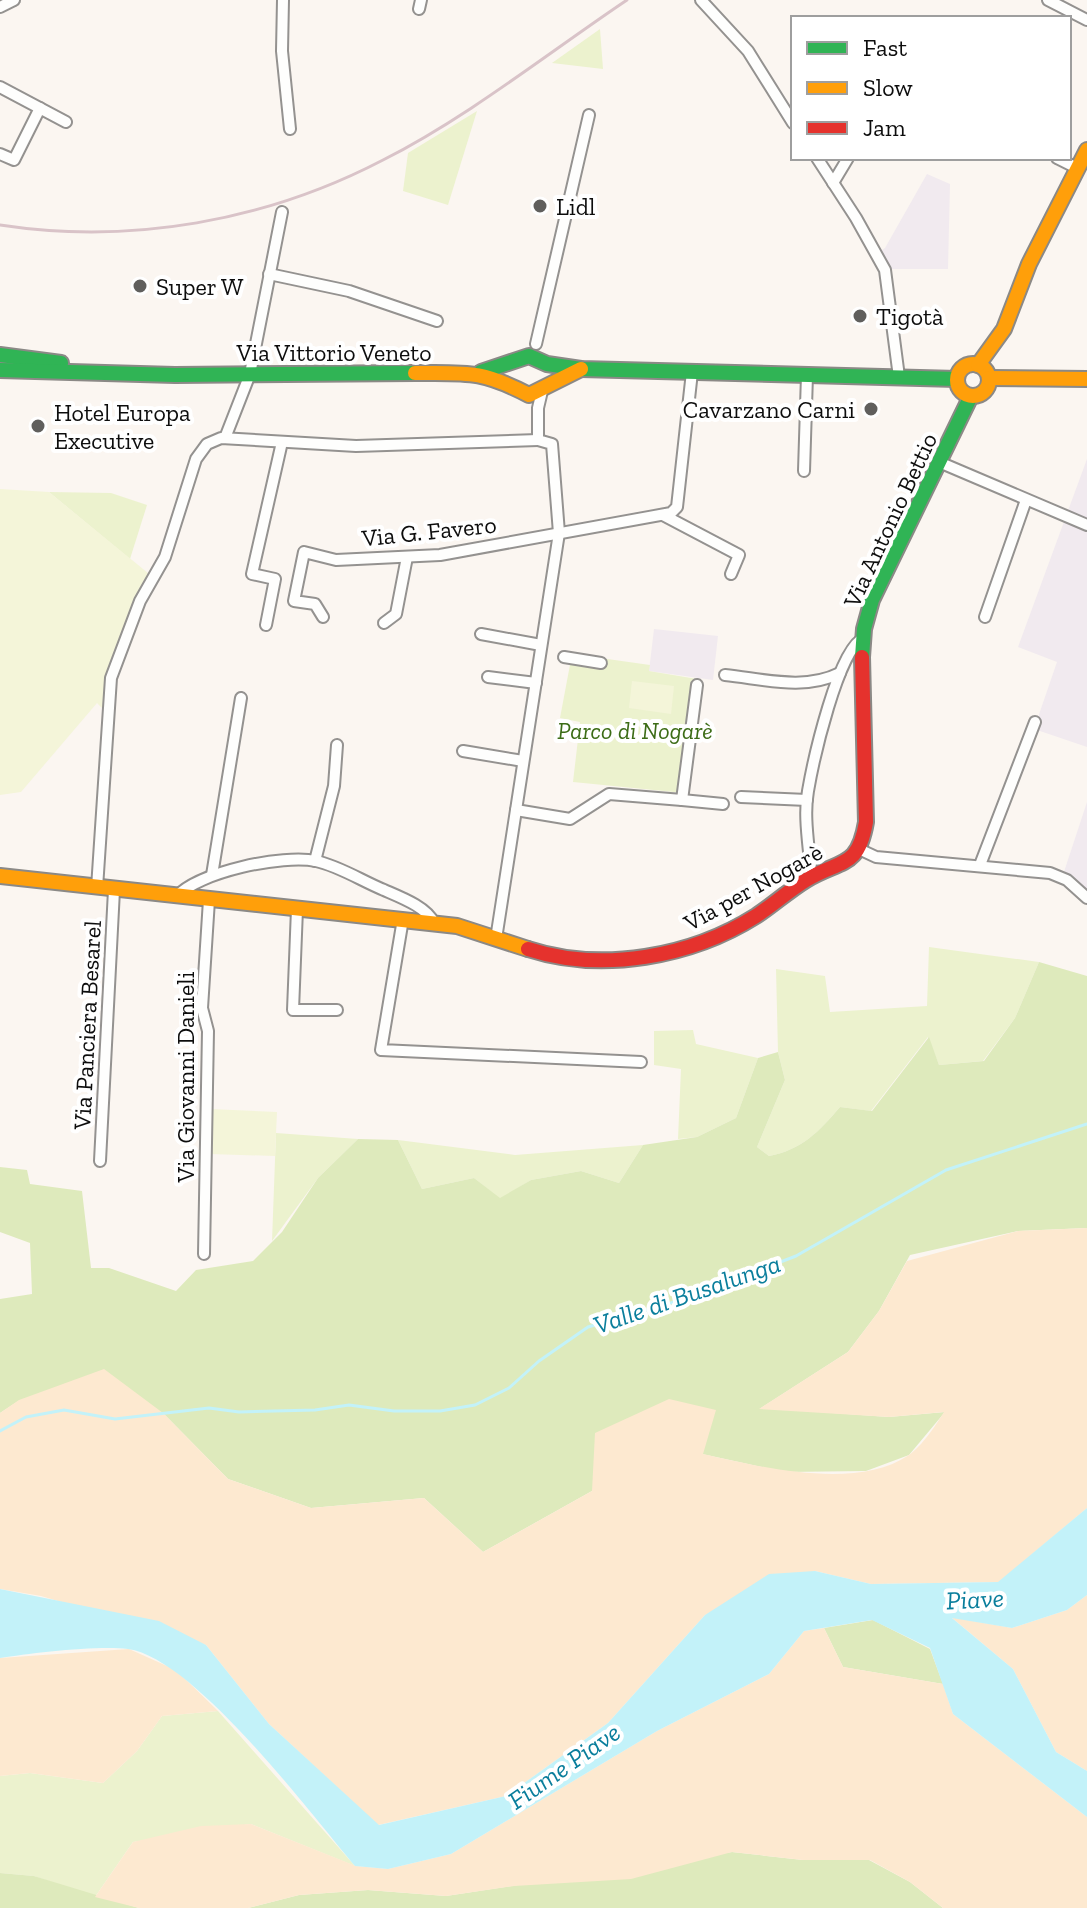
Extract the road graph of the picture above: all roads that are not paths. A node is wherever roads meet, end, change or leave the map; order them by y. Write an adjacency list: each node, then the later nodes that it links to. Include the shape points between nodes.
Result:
1 (14, 0): 5 (street)
2 (283, 0): 12 (street)
3 (701, 0): 10 (street, via 748,51)
4 (1048, 0): 6 (street)
5 (0, 7)
6 (1087, 20)
7 (0, 87): 8 (street)
8 (40, 108): 11 (street); 14 (street, via 14,160)
9 (589, 115): 23 (street)
10 (791, 120)
11 (66, 122)
12 (290, 129)
13 (1087, 150): 18 (street)
14 (0, 154)
15 (818, 160): 19 (street)
16 (847, 160): 19 (street)
17 (1061, 160): 18 (street)
18 (1077, 168): 27 (street, via 1029,264 1004,329)
19 (833, 183): 35 (street, via 885,270)
20 (282, 212): 21 (street)
21 (269, 274): 22 (street, via 349,291); 33 (street)
22 (437, 321)
23 (536, 344)
24 (0, 355): 31 (street, Via Vittorio Veneto)
25 (517, 361): 26 (street, Via Vittorio Veneto, via 529,356); 32 (street, Via Vittorio Veneto); 39 (street)
26 (547, 364): 28 (street, Via Vittorio Veneto); 40 (street)
27 (978, 365): 36 (street); 37 (street, via 964,367)
28 (581, 369): 30 (street, Via Vittorio Veneto); 40 (street, Via Vittorio Veneto)
29 (0, 370): 31 (street, Via Vittorio Veneto)
30 (692, 372): 34 (street, Via Vittorio Veneto); 48 (street, via 677,507)
31 (193, 373): 33 (street, Via Vittorio Veneto)
32 (475, 373): 33 (street, Via Vittorio Veneto); 39 (street, Via Vittorio Veneto)
33 (250, 374): 42 (street)
34 (807, 375): 35 (street, Via Vittorio Veneto); 46 (street)
35 (899, 377): 37 (street, Via Vittorio Veneto)
36 (989, 378): 38 (street); 41 (street, via 984,391)
37 (957, 379): 41 (street)
38 (1087, 379)
39 (513, 385): 40 (street, Via Vittorio Veneto)
40 (540, 390): 43 (street)
41 (971, 396): 45 (street, Via Antonio Bettio)
42 (225, 438): 44 (street); 83 (street, via 212,441 196,459 165,557 140,601 111,678)
43 (538, 440): 44 (street, via 356,446); 50 (street, via 552,444)
44 (282, 442): 56 (street, via 252,574 275,579)
45 (939, 462): 47 (street); 58 (street, Via Antonio Bettio, via 872,600)
46 (804, 471)
47 (1026, 500): 49 (street); 54 (street)
48 (663, 515): 50 (street, Via G. Favero); 52 (street, via 739,555)
49 (1087, 525)
50 (559, 533): 51 (street, Via G. Favero); 59 (street)
51 (407, 557): 53 (street, Via G. Favero, via 336,560 304,552 294,601 315,604); 55 (street, via 396,614)
52 (731, 574)
53 (323, 617)
54 (985, 617)
55 (384, 623)
56 (266, 625)
57 (481, 634): 59 (street)
58 (864, 638): 62 (street); 77 (street, Via Antonio Bettio, via 860,684 866,822)
59 (541, 645): 65 (street)
60 (564, 657): 61 (street)
61 (601, 663)
62 (840, 673): 63 (street, via 806,684); 74 (street)
63 (725, 675)
64 (488, 677): 65 (street)
65 (536, 683): 71 (street)
66 (697, 685): 73 (street)
67 (241, 698): 80 (street)
68 (1035, 722): 79 (street)
69 (337, 745): 78 (street, via 334,786)
70 (463, 751): 71 (street)
71 (523, 761): 76 (street)
72 (741, 797): 74 (street)
73 (682, 800): 75 (street); 76 (street, via 609,794 570,819)
74 (807, 800): 82 (street)
75 (723, 804)
76 (516, 810): 91 (street)
77 (858, 853): 79 (street); 82 (street, Via per Nogarè)
78 (315, 861): 80 (street, Via per Nogarè, via 287,860); 90 (street, Via per Nogarè, via 401,897)
79 (980, 865): 86 (street, via 1050,873)
80 (212, 875): 85 (street, Via per Nogarè)
81 (0, 876): 83 (street, Via per Nogarè)
82 (811, 877): 91 (street, Via per Nogarè, via 754,917 672,954 617,959 544,954)
83 (97, 888): 84 (street, Via per Nogarè)
84 (114, 890): 85 (street, Via per Nogarè); 94 (street, Via Panciera Besarel)
85 (176, 897): 87 (street, Via per Nogarè)
86 (1087, 898)
87 (209, 900): 88 (street, Via per Nogarè); 95 (street, Via Giovanni Danieli, via 202,1008 208,1031)
88 (297, 909): 89 (street, Via per Nogarè); 92 (street, via 293,1010)
89 (403, 919): 90 (street, Via per Nogarè); 93 (street, via 381,1050)
90 (434, 923): 91 (street, Via per Nogarè)
91 (496, 939)
92 (337, 1010)
93 (641, 1062)
94 (100, 1161)
95 (204, 1254)

